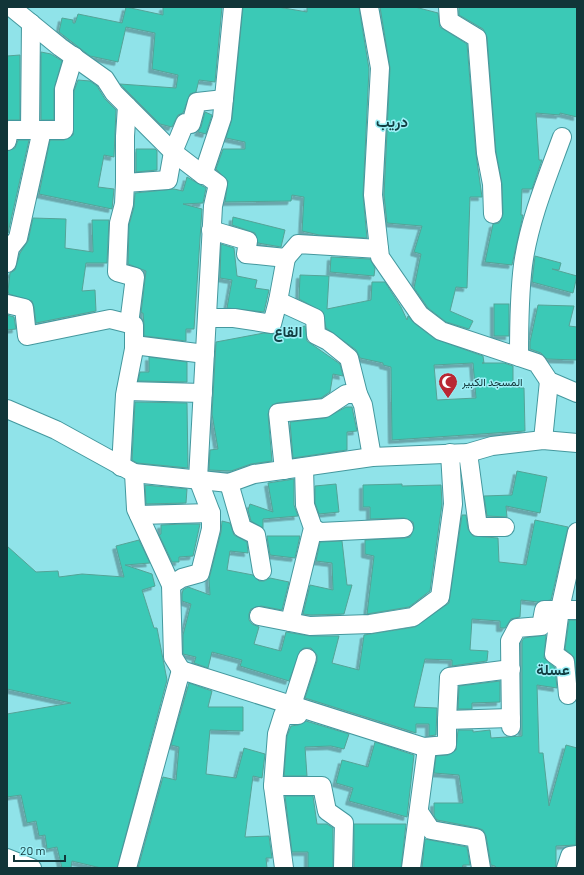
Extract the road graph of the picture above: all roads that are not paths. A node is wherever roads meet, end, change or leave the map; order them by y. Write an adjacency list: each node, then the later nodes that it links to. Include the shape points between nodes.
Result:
1 (10, 7): 5 (street)
2 (233, 7): 7 (street)
3 (369, 7): 17 (street, via 380,68 373,195)
4 (448, 7): 15 (street, via 448,21 477,38)
5 (31, 23): 6 (street); 9 (street)
6 (74, 56): 8 (street, via 105,78 114,93); 9 (street, via 64,89 64,130)
7 (224, 99): 12 (street, via 197,102 191,124 184,123); 13 (street, via 222,118)
8 (127, 106): 12 (street); 14 (street)
9 (36, 130): 11 (street, via 9,130); 19 (street, via 18,238 10,248)
10 (562, 136): 26 (street, via 539,199 523,264 519,316)
11 (7, 141)
12 (173, 152): 13 (street); 14 (street, via 168,180)
13 (203, 175): 16 (street, via 218,184 213,206)
14 (125, 183): 23 (street, via 124,204 119,223 117,272 135,277)
15 (493, 214)
16 (212, 230): 18 (street, via 248,241 246,254); 22 (street)
17 (379, 248): 18 (street, via 298,244); 26 (street, via 380,257 420,315 442,331)
18 (286, 258): 20 (street)
19 (7, 263)
20 (278, 301): 22 (street, via 272,324 234,318); 31 (street, via 315,318 316,335 349,358)
21 (7, 304): 23 (street, via 24,308 26,336 110,320)
22 (207, 318): 25 (street)
23 (129, 324): 24 (street, via 134,325)
24 (134, 345): 25 (street); 28 (street)
25 (205, 354): 29 (street)
26 (520, 357): 27 (street, via 536,363)
27 (549, 381): 30 (street); 33 (street)
28 (126, 392): 29 (street); 39 (street)
29 (203, 393): 41 (street)
30 (577, 393)
31 (358, 394): 37 (street, via 363,405); 40 (street, via 346,394 325,408 278,413)
32 (7, 409): 39 (street, via 56,430)
33 (543, 440): 34 (street); 36 (street, via 492,446)
34 (577, 443)
35 (450, 453): 36 (street); 37 (street); 53 (street, via 453,504 440,597 413,617 377,623 310,626)
36 (468, 453): 45 (street, via 478,527)
37 (372, 457): 38 (street)
38 (304, 467): 40 (street); 46 (street, via 305,505)
39 (127, 470): 41 (street); 44 (street)
40 (284, 470): 42 (street, via 254,474)
41 (198, 479): 42 (street); 43 (street)
42 (229, 483): 49 (street, via 242,528 256,535)
43 (211, 513): 44 (street); 50 (street, via 211,529 200,573 182,578)
44 (138, 515): 50 (street)
45 (505, 527)
46 (313, 528): 47 (street, via 320,532); 53 (street)
47 (404, 528)
48 (577, 532): 51 (street)
49 (262, 571)
50 (171, 585): 56 (street, via 173,657)
51 (568, 609): 55 (street, via 544,610 541,626 517,628 510,641); 57 (street, via 554,654 565,662)
52 (259, 616): 53 (street)
53 (290, 622)
54 (307, 658): 58 (street)
55 (511, 669): 59 (street, via 449,677); 59 (street, via 511,723)
56 (181, 670): 58 (street); 67 (street)
57 (568, 695)
58 (296, 706): 60 (street); 61 (street, via 298,715 283,715 277,734)
59 (448, 720): 60 (street, via 446,745)
60 (424, 747): 62 (street, via 427,748)
61 (273, 786): 68 (street); 69 (street, via 322,786 327,811 344,823)
62 (418, 812): 70 (street); 71 (street, via 431,830 476,838)
63 (7, 854): 65 (street)
64 (577, 855): 72 (street, via 570,856)
65 (7, 858): 66 (street)
66 (32, 868)
67 (127, 868)
68 (284, 868)
69 (343, 868)
70 (411, 868)
71 (481, 868)
72 (566, 868)

